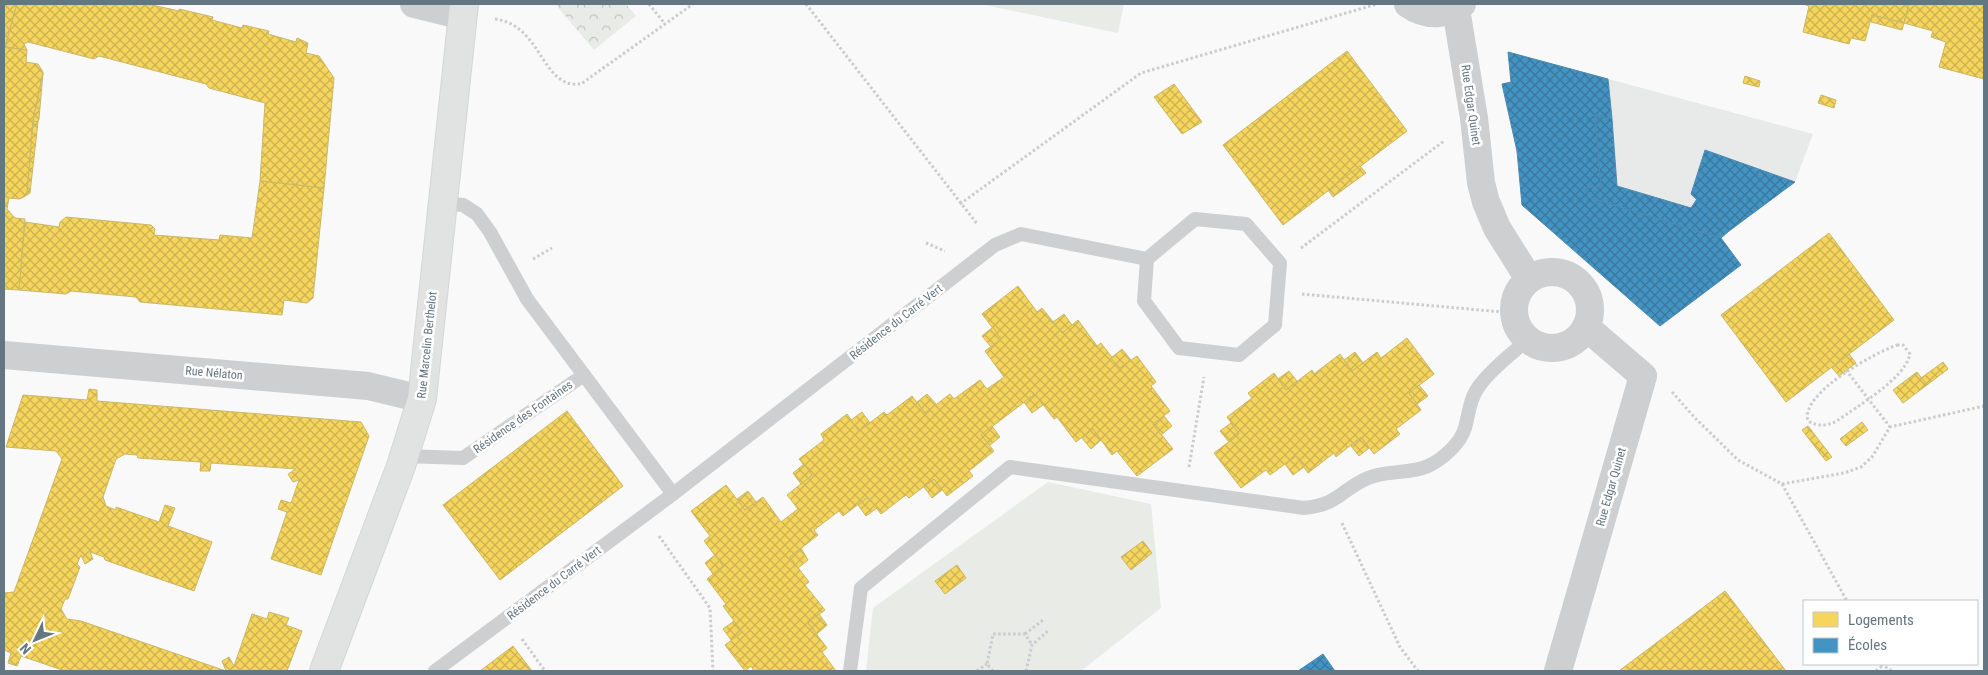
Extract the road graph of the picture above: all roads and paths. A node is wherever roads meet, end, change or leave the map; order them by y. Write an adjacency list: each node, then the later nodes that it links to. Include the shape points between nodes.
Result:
1 (414, 4): 8 (street)
2 (649, 4): 9 (path)
3 (694, 4): 9 (path)
4 (806, 4): 12 (path)
5 (1379, 4): 12 (path, via 1141,73)
6 (1408, 4): 7 (street, Rue Edgar Quinet, via 1427,14)
7 (1459, 6): 10 (street, Rue Edgar Quinet)
8 (463, 10): 9 (path, via 515,26 535,44 558,78 567,84 581,84); 11 (street, Rue Marcelin Berthelot)
9 (665, 24)
10 (1474, 118): 15 (path); 16 (street, Rue Edgar Quinet, via 1486,202 1497,228)
11 (442, 203): 24 (lane, via 463,205 477,214 526,299); 26 (street, Rue Marcelin Berthelot)
12 (960, 204): 13 (path)
13 (995, 245): 14 (lane, Résidence du Carré Vert, via 1021,234); 33 (lane, Résidence du Carré Vert)
14 (1147, 259): 15 (lane, via 1195,219 1246,224); 21 (lane, via 1144,301 1179,348)
15 (1280, 264): 17 (lane)
16 (1529, 278): 18 (street, via 1517,294); 19 (street, via 1548,272 1568,275 1577,281 1588,298 1590,308)
17 (1278, 292): 18 (path); 21 (lane, via 1275,325 1239,356)
18 (1513, 313): 20 (street, via 1520,332)
19 (1586, 327): 20 (street, via 1570,344 1560,348 1548,349); 25 (street)
20 (1527, 340): 34 (lane, via 1480,383 1464,430 1450,451 1429,466 1371,477 1355,484)
21 (1208, 352): 32 (path)
22 (4, 355): 26 (street, Rue Nélaton, via 368,386)
23 (1847, 371): 27 (path); 27 (path, via 1812,402 1808,421 1826,426); 27 (path, via 1890,347 1904,345 1908,348 1910,354 1903,370)
24 (584, 375): 30 (lane, Résidence des Fontaines, via 463,458); 33 (lane)
25 (1643, 376): 31 (path, via 1672,391 1738,460); 53 (street, Rue Edgar Quinet)
26 (422, 399): 30 (street, Rue Marcelin Berthelot)
27 (1868, 399): 29 (path)
28 (1984, 406): 29 (path)
29 (1890, 427): 31 (path, via 1872,457 1861,467 1844,474)
30 (404, 456): 44 (street, Rue Marcelin Berthelot)
31 (1782, 484): 36 (path)
32 (1184, 492): 34 (lane, via 1304,508); 48 (lane, via 1010,467 861,588)
33 (673, 494): 35 (lane, Résidence du Carré Vert)
34 (1332, 503): 52 (path, via 1388,625)
35 (645, 516): 37 (lane, Résidence du Carré Vert); 47 (path, via 710,608)
36 (1846, 600)
37 (507, 618): 45 (lane, Résidence du Carré Vert); 46 (path)
38 (1043, 620): 40 (path)
39 (1049, 630): 41 (path)
40 (1025, 634): 41 (path); 42 (path, via 993,634)
41 (1032, 645): 51 (path)
42 (987, 664): 49 (path); 50 (path)
43 (1882, 665): 54 (path); 55 (path)
44 (324, 671)
45 (435, 671)
46 (545, 671)
47 (713, 671)
48 (850, 671)
49 (977, 671)
50 (993, 671)
51 (1026, 671)
52 (1418, 671)
53 (1558, 671)
54 (1876, 671)
55 (1892, 671)

